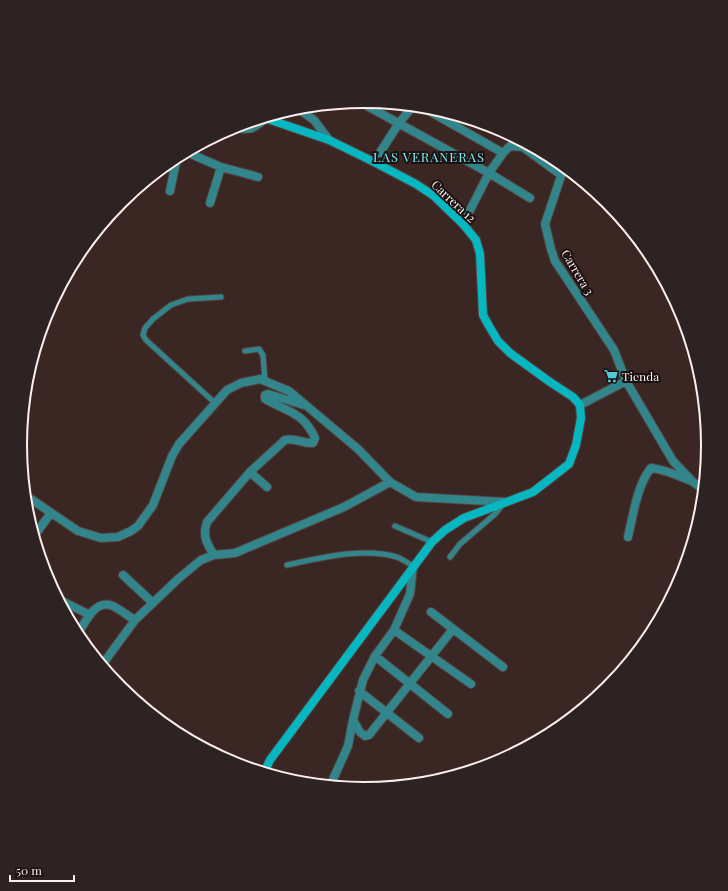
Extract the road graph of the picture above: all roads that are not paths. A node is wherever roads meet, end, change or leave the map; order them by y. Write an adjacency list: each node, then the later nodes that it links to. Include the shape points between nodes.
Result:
1 (371, 108): 6 (street)
2 (408, 111): 6 (street)
3 (306, 114): 9 (street, via 314,120)
4 (440, 117): 11 (street)
5 (274, 121): 9 (street, Carrera 12)
6 (399, 124): 13 (street); 16 (street)
7 (255, 126): 8 (street)
8 (246, 130)
9 (329, 140): 13 (street, Carrera 12)
10 (519, 147): 11 (street, via 510,146)
11 (503, 153): 16 (street)
12 (194, 155): 15 (street)
13 (374, 162): 22 (street, Carrera 12, via 434,196)
14 (175, 166): 19 (street)
15 (221, 166): 18 (street); 21 (street)
16 (489, 173): 20 (street); 22 (street)
17 (562, 173): 26 (street, Carrera 3, via 545,224 551,249 555,261 614,350)
18 (258, 177)
19 (170, 191)
20 (530, 198)
21 (210, 203)
22 (463, 224): 28 (street, Carrera 12, via 476,240 480,254 483,315 498,341 510,353 573,397)
23 (221, 297): 27 (lane, via 188,299 171,305 153,319 145,328 143,335)
24 (245, 351): 25 (lane, via 259,349 263,355)
25 (265, 381): 27 (street, via 260,379 241,383 227,390); 29 (street, via 289,391)
26 (626, 381): 28 (street); 32 (street, Carrera 3, via 673,461)
27 (215, 403): 37 (street, via 179,444 153,505 138,526 131,531 118,537 101,538 78,531)
28 (580, 405): 36 (street, via 581,418 576,445 569,464 533,492)
29 (308, 407): 30 (street, via 265,395 265,399 304,420 315,438 313,442 308,443 292,438 285,440); 31 (street, via 358,449)
30 (250, 472): 34 (street); 42 (street, via 207,522 205,539)
31 (390, 482): 36 (street, via 416,497); 42 (street, via 344,507 235,553)
32 (693, 482): 33 (street); 40 (street, via 658,468 651,468 646,474 636,503)
33 (698, 486)
34 (267, 487)
35 (31, 499): 37 (street)
36 (505, 502): 41 (street, via 464,518); 43 (lane, via 460,544)
37 (51, 513): 39 (street)
38 (395, 526): 41 (lane)
39 (37, 531)
40 (628, 537)
41 (432, 542): 45 (street)
42 (214, 555): 48 (street, via 201,560)
43 (450, 557)
44 (287, 565): 45 (lane, via 329,556 372,554 396,557)
45 (413, 566): 54 (street, via 410,594); 66 (street)
46 (123, 574): 48 (street)
47 (66, 603): 50 (street)
48 (153, 603): 51 (street)
49 (431, 612): 53 (street)
50 (90, 615): 51 (street, via 96,607 103,604 112,606); 52 (street)
51 (135, 620): 57 (street)
52 (81, 629)
53 (453, 629): 56 (street); 58 (street)
54 (394, 630): 55 (street); 56 (street)
55 (375, 656): 59 (street); 61 (street)
56 (431, 657): 59 (street); 60 (street)
57 (105, 661)
58 (503, 667)
59 (410, 684): 62 (street); 63 (street)
60 (471, 684)
61 (359, 690): 62 (street); 64 (street)
62 (387, 713): 64 (street, via 369,735 365,736); 65 (street)
63 (448, 714)
64 (353, 720): 67 (street, via 348,746)
65 (419, 738)
66 (266, 768)
67 (332, 781)

